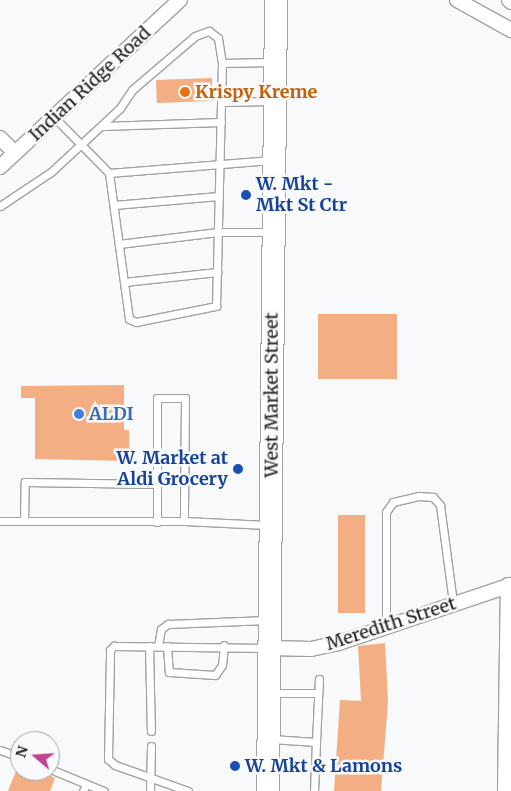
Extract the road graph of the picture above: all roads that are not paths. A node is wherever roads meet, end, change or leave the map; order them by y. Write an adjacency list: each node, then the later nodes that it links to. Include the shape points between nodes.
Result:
1 (180, 0): 9 (street, Indian Ridge Road)
2 (276, 0): 5 (main road, West Market Street)
3 (457, 0): 4 (street)
4 (511, 30)
5 (275, 62): 6 (lane); 7 (main road, West Market Street)
6 (222, 63): 8 (lane); 11 (lane, via 218,38 209,31 194,36 132,90)
7 (275, 101): 8 (lane); 15 (main road, West Market Street)
8 (222, 102): 10 (lane)
9 (54, 118): 13 (lane); 14 (street, Indian Ridge Road)
10 (220, 122): 11 (lane); 16 (lane)
11 (103, 126): 13 (lane)
12 (0, 138): 14 (street)
13 (82, 146): 18 (lane); 21 (lane, via 52,172)
14 (15, 154): 17 (street, Indian Ridge Road)
15 (275, 160): 16 (lane); 23 (main road, West Market Street)
16 (220, 162): 18 (lane); 19 (lane)
17 (0, 167)
18 (109, 173): 20 (lane)
19 (219, 196): 20 (lane); 22 (lane)
20 (114, 205): 24 (lane)
21 (0, 206)
22 (218, 232): 23 (lane); 24 (lane); 25 (lane)
23 (273, 232): 32 (main road, West Market Street)
24 (119, 244): 26 (lane)
25 (217, 272): 26 (lane); 26 (lane, via 216,306 136,322 129,319)
26 (124, 282)
27 (156, 484): 28 (lane, via 25,482); 29 (lane, via 158,398 185,398); 31 (lane)
28 (24, 521): 30 (lane); 31 (lane)
29 (184, 521): 31 (lane); 32 (lane)
30 (0, 522)
31 (157, 522)
32 (271, 525): 35 (main road, West Market Street)
33 (510, 585): 34 (street, Meredith Street); 57 (street)
34 (453, 604): 36 (street, Meredith Street); 36 (lane, via 440,505 433,497 419,496 393,502 386,512)
35 (270, 620): 39 (lane, via 168,624 161,630); 41 (main road, West Market Street)
36 (386, 626): 41 (street, Meredith Street, via 311,649)
37 (224, 645): 40 (lane); 40 (lane, via 222,665 215,675 169,672); 41 (lane)
38 (149, 646): 39 (lane); 45 (lane); 50 (lane, via 114,646 110,650 107,749 108,759 115,765)
39 (158, 646): 40 (lane)
40 (168, 646)
41 (270, 648): 43 (main road, West Market Street)
42 (319, 678): 44 (lane)
43 (269, 693): 44 (lane); 46 (main road, West Market Street)
44 (318, 693): 47 (lane)
45 (151, 731)
46 (268, 739): 47 (lane); 55 (main road, West Market Street)
47 (316, 742): 56 (lane)
48 (151, 746): 50 (lane)
49 (60, 774): 51 (lane)
50 (151, 777): 53 (lane); 54 (lane)
51 (84, 787): 52 (lane)
52 (104, 791)
53 (150, 791)
54 (188, 791)
55 (268, 791)
56 (314, 791)
57 (505, 791)

